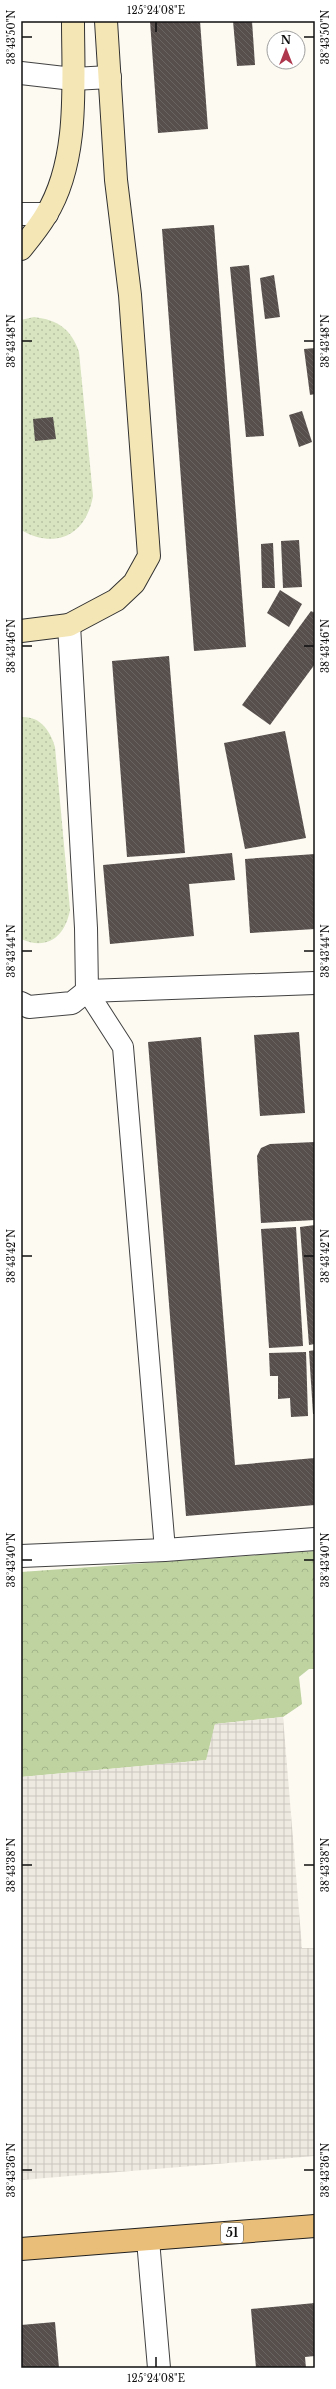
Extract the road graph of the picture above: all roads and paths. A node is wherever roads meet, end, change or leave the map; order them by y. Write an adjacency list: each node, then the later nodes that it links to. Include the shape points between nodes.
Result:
1 (73, 21): 5 (main road)
2 (106, 21): 4 (main road)
3 (21, 73): 5 (street)
4 (110, 77): 5 (street); 9 (main road, via 116,180 130,295 149,556 134,583 116,600)
5 (73, 79): 7 (main road, via 71,136 59,186)
6 (21, 214): 7 (street)
7 (47, 214): 8 (main road)
8 (21, 249)
9 (69, 625): 10 (main road); 12 (street, via 86,928)
10 (21, 631)
11 (315, 983): 12 (street)
12 (87, 991): 13 (street, via 72,1003 29,1007); 15 (street, via 123,1047)
13 (21, 1003)
14 (315, 1539): 15 (street)
15 (164, 1550): 16 (street)
16 (21, 1556)
17 (315, 2226): 18 (main road, 51)
18 (148, 2240): 19 (main road, 51); 20 (street)
19 (21, 2249)
20 (160, 2368)

